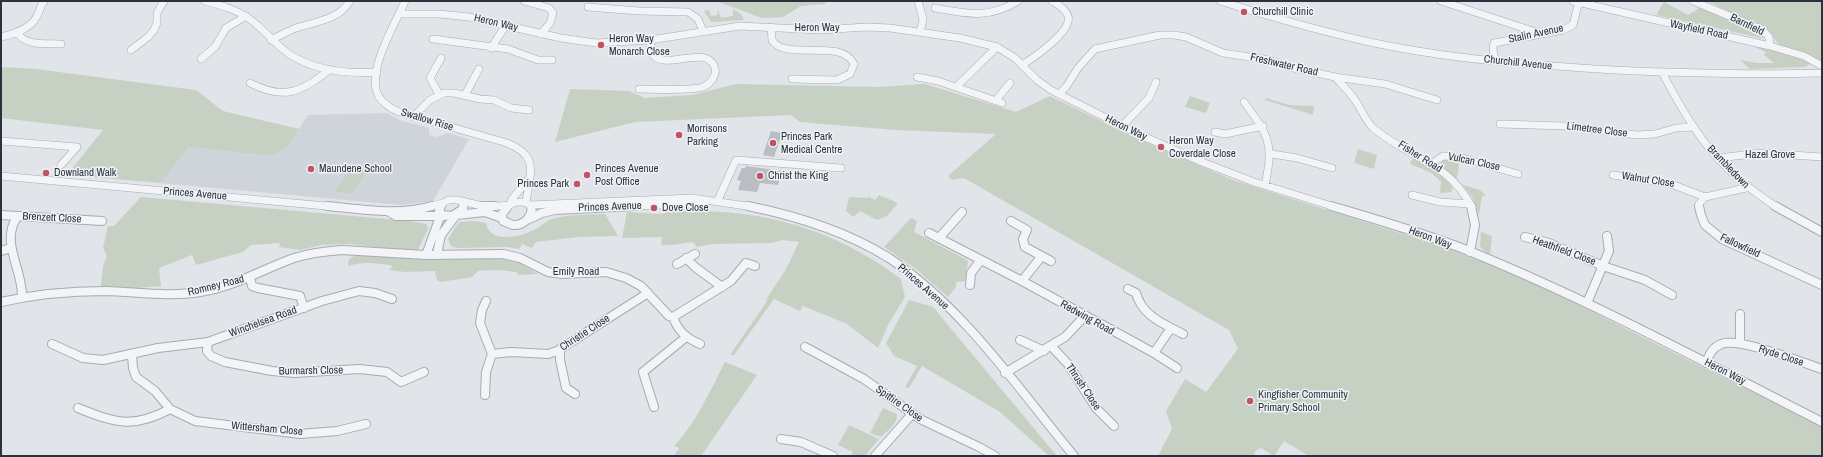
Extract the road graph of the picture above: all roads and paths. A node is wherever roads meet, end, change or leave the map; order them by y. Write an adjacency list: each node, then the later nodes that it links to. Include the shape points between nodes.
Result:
1 (44, 1): 21 (street, via 37,17)
2 (164, 1): 33 (street, via 157,13 154,30)
3 (209, 1): 17 (street)
4 (350, 1): 27 (street, via 344,11 330,19 297,28)
5 (405, 1): 16 (street, Swallow Rise)
6 (524, 1): 23 (street, via 549,8 553,13 550,23)
7 (918, 1): 22 (street, via 923,13)
8 (1018, 1): 15 (street, via 1009,8 982,16)
9 (1052, 1): 38 (street, via 1066,12 1069,18 1067,26 1040,54)
10 (1220, 1): 37 (street, Churchill Avenue, via 1364,40)
11 (1441, 1): 24 (street)
12 (1693, 1): 30 (street, Barnfield, via 1763,30 1769,37)
13 (1577, 2): 24 (street, Stalin Avenue, via 1573,25 1563,30); 30 (street, Wayfield Road)
14 (588, 7): 20 (street, via 688,12 696,15)
15 (935, 8)
16 (400, 14): 18 (street, Heron Way, via 469,16); 42 (street, Swallow Rise)
17 (246, 16): 27 (street); 35 (street, via 226,28 215,47)
18 (506, 25): 23 (street, Heron Way); 31 (street)
19 (771, 27): 20 (street, Heron Way, via 740,26); 22 (street, Heron Way, via 820,30 866,27); 47 (street, via 774,45 781,48 839,52 847,54 854,64 850,74 837,80)
20 (703, 31): 28 (street, Heron Way)
21 (16, 32): 25 (street); 29 (street, via 26,42)
22 (920, 32): 32 (street, Heron Way, via 981,42)
23 (541, 34): 28 (street, Heron Way, via 596,42)
24 (1542, 34): 37 (street, Stalin Avenue, via 1494,43 1492,49)
25 (1, 37)
26 (433, 39): 31 (street, via 454,40)
27 (271, 40): 41 (street, via 294,57)
28 (650, 40): 52 (street, via 651,50 656,57 664,60 701,57 712,63 715,75 707,86 699,88)
29 (61, 44)
30 (1770, 46): 39 (street, Wayfield Road, via 1804,56)
31 (491, 48): 36 (street, via 508,49 538,60)
32 (997, 48): 38 (street, Heron Way, via 1007,52); 51 (street)
33 (130, 50)
34 (441, 58): 53 (street, via 430,78)
35 (201, 59)
36 (552, 60)
37 (1495, 61): 43 (street, Churchill Avenue)
38 (1022, 65): 54 (street, Heron Way, via 1039,82)
39 (1822, 66)
40 (479, 69): 55 (street)
41 (329, 70): 42 (street); 49 (street, via 304,88 286,94 267,92)
42 (377, 72): 59 (street, Swallow Rise, via 376,87 382,101 392,109)
43 (1662, 72): 44 (street, Churchill Avenue); 63 (street, Brambledown)
44 (1822, 73)
45 (918, 77): 51 (street)
46 (1335, 77): 54 (street, Freshwater Road, via 1269,60 1223,53 1186,37 1167,35 1095,49); 56 (street, Freshwater Road, via 1385,84); 69 (street, Fisher Road, via 1356,100 1374,130)
47 (792, 79)
48 (1156, 82): 61 (street, via 1149,98)
49 (250, 83)
50 (1010, 83): 51 (street, via 999,102)
51 (956, 87)
52 (639, 89)
53 (439, 94): 55 (street); 59 (street)
54 (1059, 94): 61 (street, Heron Way)
55 (465, 95): 58 (street)
56 (1437, 100)
57 (1244, 102): 62 (street)
58 (529, 110)
59 (413, 117): 76 (street, Swallow Rise, via 516,146 530,160)
60 (1500, 124): 63 (street, Limetree Close, via 1565,126 1637,135 1655,134 1676,128)
61 (1122, 126): 77 (street, Heron Way, via 1192,159)
62 (1263, 126): 64 (street, via 1225,134); 66 (street, via 1270,140)
63 (1692, 128): 68 (street, Brambledown)
64 (1215, 132)
65 (1, 142): 70 (street, via 77,147)
66 (1272, 154): 72 (street); 77 (street)
67 (1822, 157): 68 (street, Hazel Grove, via 1761,153)
68 (1718, 158): 78 (street, Brambledown)
69 (1433, 163): 73 (street, Vulcan Close, via 1440,157 1450,156 1500,167); 85 (street, Fisher Road, via 1456,184)
70 (61, 165)
71 (841, 168): 82 (street, via 736,160)
72 (1332, 168)
73 (1518, 174)
74 (1613, 175): 80 (street, Walnut Close, via 1651,179 1682,186)
75 (1, 176): 87 (street, Princes Avenue)
76 (529, 180): 84 (street, Swallow Rise); 86 (street, via 512,199)
77 (1265, 185): 104 (street, Heron Way, via 1422,234)
78 (1746, 188): 80 (street); 97 (street, Brambledown)
79 (1412, 195): 85 (street, via 1440,202)
80 (1705, 198): 118 (street, Fallowfield, via 1699,204 1700,216 1710,230 1729,243)
81 (462, 201): 83 (street, Princes Avenue, via 453,199); 86 (street, Princes Avenue, via 486,207); 91 (street, via 463,209)
82 (717, 202): 84 (street, Princes Avenue, via 688,198); 94 (street, Princes Avenue, via 555,210 542,212); 150 (street, Princes Avenue, via 769,210 810,221 851,237 882,254 940,299)
83 (443, 203): 87 (street, Princes Avenue, via 422,209); 90 (street, via 440,209)
84 (528, 203): 86 (street, Princes Avenue, via 518,202); 94 (street, via 533,210)
85 (1470, 204): 104 (street, Fisher Road, via 1475,226)
86 (510, 205): 93 (street, via 503,211)
87 (389, 212): 90 (street, Princes Avenue, via 396,216)
88 (962, 212): 101 (street)
89 (1, 215): 92 (street, Brenzett Close)
90 (442, 215): 91 (street, Princes Avenue); 107 (street)
91 (456, 215): 93 (street, Princes Avenue, via 481,211); 105 (street, via 441,235)
92 (17, 217): 95 (street, Brenzett Close); 102 (street, via 11,227)
93 (502, 218): 94 (street, Princes Avenue, via 506,223 514,225)
94 (529, 219)
95 (102, 221)
96 (1011, 221): 108 (street, via 1027,230 1023,239 1025,246)
97 (1822, 232)
98 (929, 233): 101 (street, Redwing Road)
99 (1607, 236): 114 (street, Heathfield Close, via 1609,251)
100 (1525, 237): 114 (street, Heathfield Close)
101 (939, 238): 110 (street, Redwing Road)
102 (11, 248): 103 (street); 123 (street, via 24,287)
103 (1, 251)
104 (1470, 252): 127 (street, Heron Way)
105 (437, 254): 107 (street, Emily Road); 121 (street, Emily Road, via 503,254 520,258 548,272 606,272 629,279)
106 (695, 254): 109 (street)
107 (426, 255): 115 (street, Romney Road, via 330,250 290,260)
108 (1041, 257): 111 (street); 116 (street)
109 (686, 258): 112 (street); 119 (street, via 694,268 714,278)
110 (980, 260): 116 (street, Redwing Road); 117 (street, via 971,273)
111 (1051, 262)
112 (676, 264)
113 (755, 266): 119 (street, via 746,262 735,278)
114 (1603, 266): 122 (street, via 1645,280); 127 (street, Heathfield Close)
115 (250, 278): 123 (street, Romney Road, via 202,292 176,295 95,291 44,293); 128 (street, via 252,286 300,296)
116 (1022, 281): 131 (street, Redwing Road)
117 (970, 285)
118 (1822, 285)
119 (722, 287): 130 (street)
120 (1128, 289): 132 (street, via 1136,293 1137,301 1143,310)
121 (648, 293): 130 (street, Emily Road, via 669,316); 142 (street, Christie Close)
122 (1672, 295)
123 (22, 297): 126 (street, Romney Road)
124 (392, 299): 128 (street, Winchelsea Road, via 359,291)
125 (486, 301): 145 (street, via 479,325)
126 (1, 302)
127 (1587, 303): 146 (street, Heron Way)
128 (304, 308): 136 (street, Winchelsea Road)
129 (1740, 314): 137 (street)
130 (673, 317): 134 (street, Emily Road)
131 (1084, 317): 141 (street, via 1065,337); 143 (street, Redwing Road)
132 (1172, 328): 133 (street); 143 (street)
133 (1183, 334)
134 (684, 338): 139 (street); 153 (street, via 643,372)
135 (1020, 340): 141 (street)
136 (208, 342): 144 (street, Winchelsea Road); 149 (street, Burmarsh Close, via 207,351 211,356 225,362 272,371 294,373 360,369 387,372 401,382)
137 (1740, 342): 146 (street, Ryde Close, via 1721,344 1711,351); 148 (street, Ryde Close)
138 (52, 344): 144 (street, Winchelsea Road, via 83,358 103,360)
139 (700, 344)
140 (805, 347): 156 (street, Spitfire Close, via 815,355 862,378)
141 (1048, 349): 150 (street); 159 (street, Thrush Close, via 1068,364 1096,408)
142 (560, 350): 145 (street, Christie Close, via 548,354); 151 (street, via 566,388)
143 (1154, 353): 147 (street, Redwing Road)
144 (132, 354): 155 (street, Wittersham Close, via 136,377 155,391)
145 (492, 354): 152 (street, via 486,372)
146 (1706, 363): 157 (street, Heron Way)
147 (1177, 368)
148 (1822, 369)
149 (424, 372)
150 (1005, 373): 164 (street, Princes Avenue)
151 (575, 394)
152 (485, 395)
153 (654, 407)
154 (78, 408): 155 (street, via 104,419 126,422 149,420)
155 (170, 409): 158 (street, Wittersham Close, via 195,421 284,433 337,431)
156 (912, 414): 162 (street); 163 (street, Spitfire Close, via 984,448)
157 (1822, 422)
158 (366, 424)
159 (1114, 426)
160 (781, 439): 161 (street, via 807,444)
161 (833, 456)
162 (875, 456)
163 (995, 456)
164 (1074, 456)

